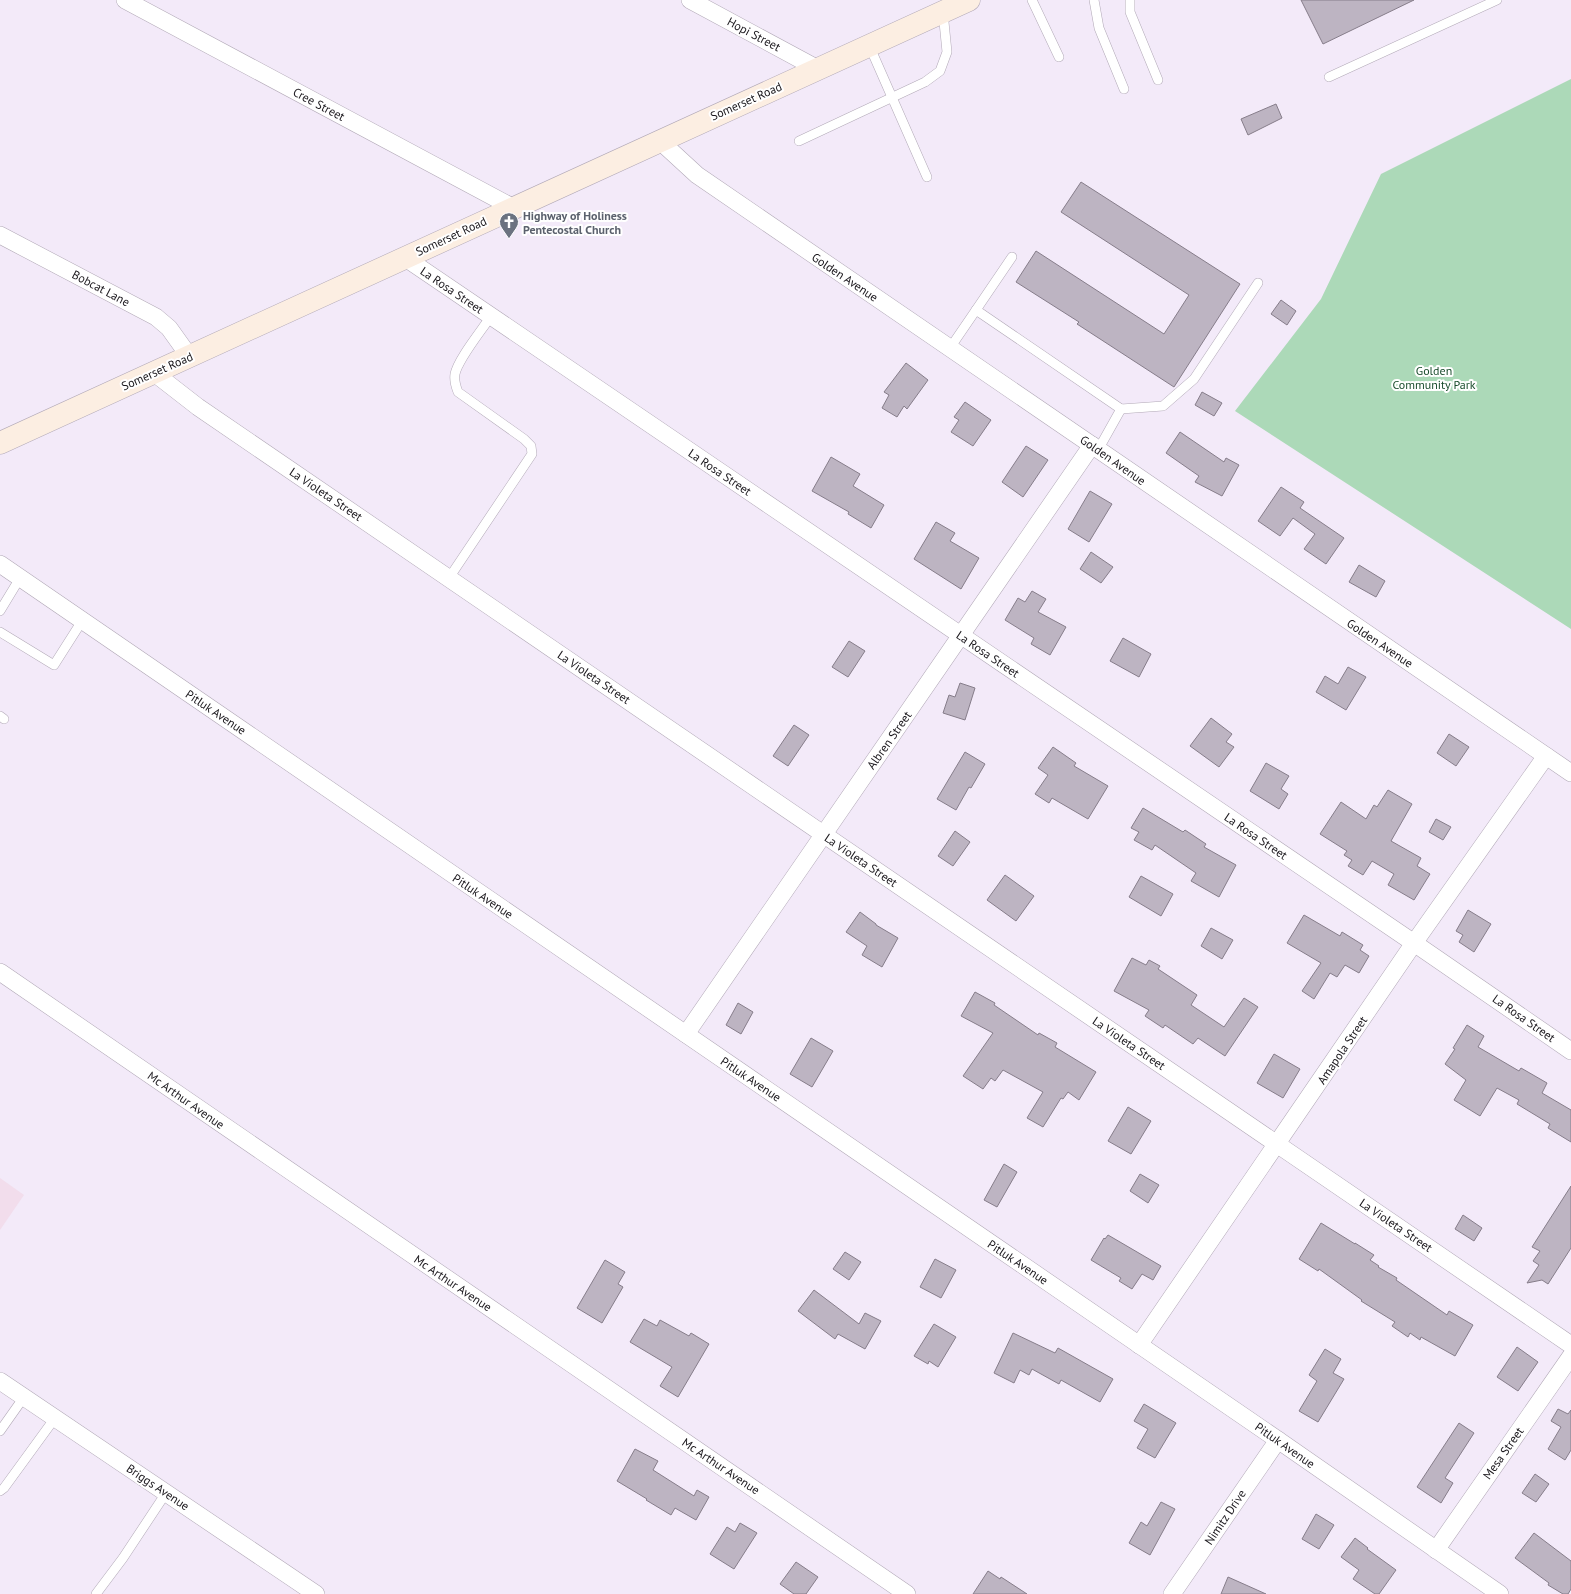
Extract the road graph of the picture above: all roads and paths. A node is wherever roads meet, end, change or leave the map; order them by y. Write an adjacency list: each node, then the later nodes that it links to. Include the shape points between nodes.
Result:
1 (125, 0): 19 (street, Cree Street)
2 (690, 0): 11 (street, Hopi Street)
3 (969, 0): 8 (main road, Somerset Road)
4 (1032, 0): 10 (lane)
5 (1094, 0): 14 (lane, via 1099,28)
6 (1130, 0): 13 (lane, via 1130,12)
7 (1498, 0): 12 (lane)
8 (943, 12): 9 (main road, Somerset Road); 15 (lane, via 947,52 940,71 925,82)
9 (869, 45): 11 (main road, Somerset Road); 15 (lane)
10 (1059, 57)
11 (818, 69): 16 (main road, Somerset Road)
12 (1329, 77)
13 (1158, 80)
14 (1124, 89)
15 (892, 97): 17 (lane); 18 (lane)
16 (660, 141): 19 (main road, Somerset Road); 26 (street, Golden Avenue, via 697,175)
17 (799, 141)
18 (927, 177)
19 (514, 208): 21 (main road, Somerset Road)
20 (0, 235): 27 (street, Bobcat Lane, via 156,317 169,328)
21 (404, 257): 25 (street, La Rosa Street); 27 (main road, Somerset Road)
22 (1012, 257): 24 (lane)
23 (1258, 283): 29 (lane, via 1194,379 1163,406)
24 (976, 310): 26 (lane); 29 (lane)
25 (491, 316): 34 (lane, via 458,366 454,376 456,386 458,392 524,439 531,446 532,454); 38 (street, La Rosa Street)
26 (950, 348): 31 (street, Golden Avenue)
27 (189, 356): 28 (main road, Somerset Road)
28 (153, 372): 30 (main road, Somerset Road); 34 (street, La Violeta Street, via 198,406)
29 (1121, 409): 31 (lane)
30 (0, 443)
31 (1095, 448): 38 (street, Albren Street); 39 (street, Golden Avenue)
32 (0, 564): 33 (street, Pitluk Avenue)
33 (20, 578): 35 (lane); 36 (street, Pitluk Avenue)
34 (449, 578): 41 (street, La Violeta Street)
35 (0, 611)
36 (82, 621): 37 (lane, via 54,665); 44 (street, Pitluk Avenue)
37 (0, 632)
38 (961, 636): 41 (street, Albren Street); 42 (street, La Rosa Street)
39 (1546, 756): 40 (street, Golden Avenue); 42 (street, Amapola Street)
40 (1571, 773)
41 (824, 835): 44 (street, Albren Street); 46 (street, La Violeta Street)
42 (1414, 943): 45 (street, La Rosa Street); 46 (street, Amapola Street)
43 (0, 972): 61 (street, Mc Arthur Avenue)
44 (686, 1034): 47 (street, Pitluk Avenue)
45 (1571, 1051)
46 (1278, 1144): 47 (street, Amapola Street); 48 (street, La Violeta Street)
47 (1139, 1345): 54 (street, Pitluk Avenue)
48 (1571, 1345)
49 (1571, 1356): 58 (street, Mesa Street)
50 (0, 1381): 51 (street, Briggs Avenue)
51 (24, 1397): 52 (street, Briggs Avenue); 53 (lane)
52 (54, 1418): 55 (lane); 57 (street, Briggs Avenue)
53 (0, 1431)
54 (1278, 1440): 58 (street, Pitluk Avenue); 62 (street, Nimitz Drive)
55 (4, 1481): 56 (lane, via 4,1488)
56 (0, 1491)
57 (166, 1492): 59 (street, Briggs Avenue); 60 (lane)
58 (1436, 1550): 63 (street, Pitluk Avenue)
59 (311, 1593)
60 (96, 1594)
61 (907, 1594)
62 (1172, 1594)
63 (1500, 1594)

